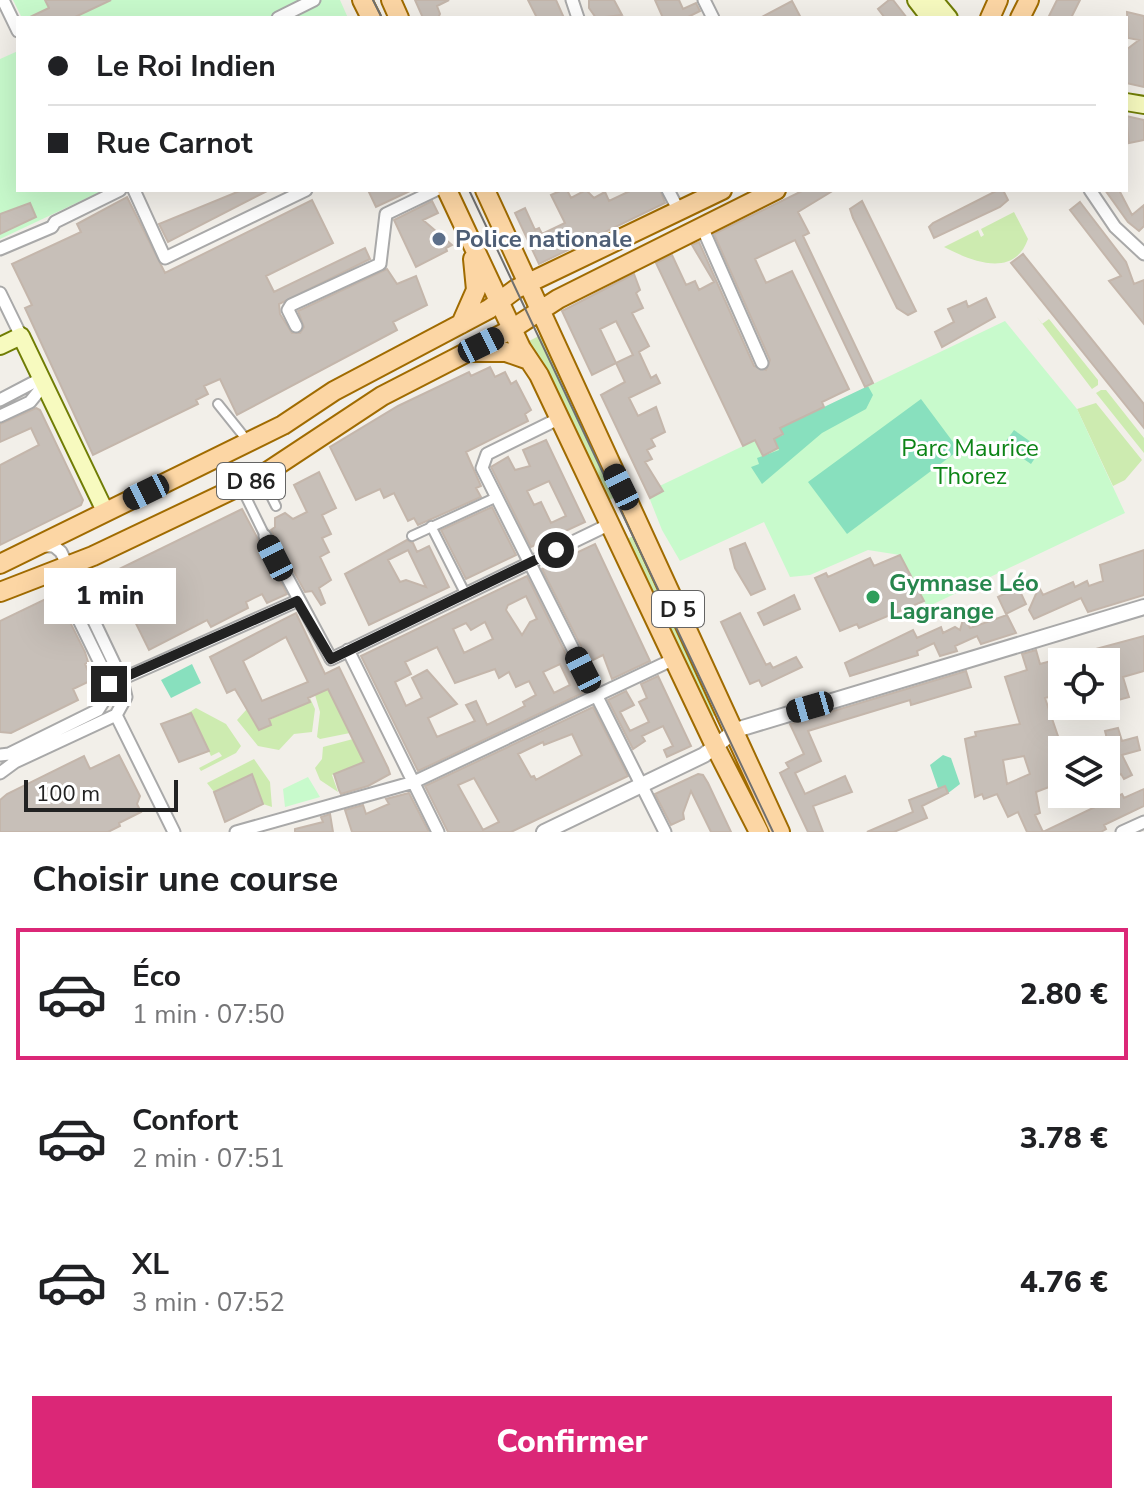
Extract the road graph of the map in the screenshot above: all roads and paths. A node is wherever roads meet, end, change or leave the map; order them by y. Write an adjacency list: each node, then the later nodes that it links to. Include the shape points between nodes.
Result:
1 (3, 0): 8 (street)
2 (314, 0): 5 (street)
3 (916, 0): 6 (main road)
4 (934, 0): 7 (main road)
5 (282, 16)
6 (928, 16)
7 (947, 16)
8 (16, 27)
9 (116, 192): 21 (street)
10 (135, 192): 11 (street, via 165,258)
11 (302, 192)
12 (432, 192): 28 (street, via 386,214 380,264 291,305 288,310)
13 (448, 192): 22 (main road, D 5)
14 (486, 192): 25 (main road, D 5)
15 (669, 192): 19 (street)
16 (718, 192): 19 (main road, D 86)
17 (772, 192): 20 (main road, D 86)
18 (1091, 192): 23 (street, via 1115,227)
19 (679, 211): 25 (main road, D 86)
20 (702, 227): 25 (main road, D 86); 33 (street)
21 (0, 249)
22 (475, 249): 26 (main road, D 5); 27 (main road, via 476,290)
23 (1144, 254)
24 (0, 293): 29 (street)
25 (534, 297): 26 (main road, D 86); 26 (main road, D 86); 64 (main road, D 5)
26 (505, 315): 27 (main road, D 86); 31 (main road, D 86); 32 (main road, D 5)
27 (461, 324): 44 (main road, D 86, via 334,391 283,425)
28 (296, 326)
29 (21, 336): 30 (main road); 34 (main road)
30 (0, 346)
31 (465, 353): 32 (main road, via 506,352); 41 (main road, D 86, via 360,408)
32 (531, 361): 38 (main road, D 5)
33 (762, 363)
34 (41, 382): 35 (street); 37 (street, via 30,402); 44 (main road)
35 (0, 400)
36 (218, 404): 39 (street)
37 (0, 416)
38 (560, 418): 42 (street, via 484,457 483,471); 45 (main road, D 5)
39 (242, 434)
40 (265, 484): 43 (street)
41 (241, 486): 47 (street); 53 (main road, D 86)
42 (497, 497): 46 (street); 51 (street)
43 (276, 506)
44 (100, 514): 49 (main road, D 86); 50 (street, via 82,515)
45 (610, 524): 51 (street); 59 (main road, D 5)
46 (431, 526): 48 (street); 55 (street)
47 (265, 536): 56 (street)
48 (412, 536)
49 (35, 547): 52 (main road, D 86); 53 (street, via 54,546)
50 (0, 555)
51 (529, 563): 55 (street); 62 (street)
52 (0, 564)
53 (61, 567): 54 (main road, D 86); 60 (street); 61 (street)
54 (0, 592)
55 (465, 593): 58 (street)
56 (297, 601): 58 (street, via 331,659); 60 (street)
57 (1144, 607): 64 (street)
58 (348, 650): 68 (street)
59 (674, 659): 62 (street); 65 (main road, D 5)
60 (122, 680): 61 (street); 63 (street, via 126,697)
61 (109, 684): 66 (street, via 107,699 98,710)
62 (596, 695): 68 (street); 69 (street)
63 (116, 715): 67 (street); 72 (street)
64 (736, 730): 65 (street); 78 (main road, D 5)
65 (716, 748): 69 (street); 77 (main road, D 5)
66 (0, 755)
67 (0, 773)
68 (414, 782): 71 (street); 74 (street)
69 (641, 786): 75 (street); 76 (street)
70 (1144, 822): 79 (street)
71 (259, 829): 73 (street)
72 (174, 832)
73 (236, 832)
74 (438, 832)
75 (544, 832)
76 (665, 832)
77 (759, 832)
78 (780, 832)
79 (1122, 832)

